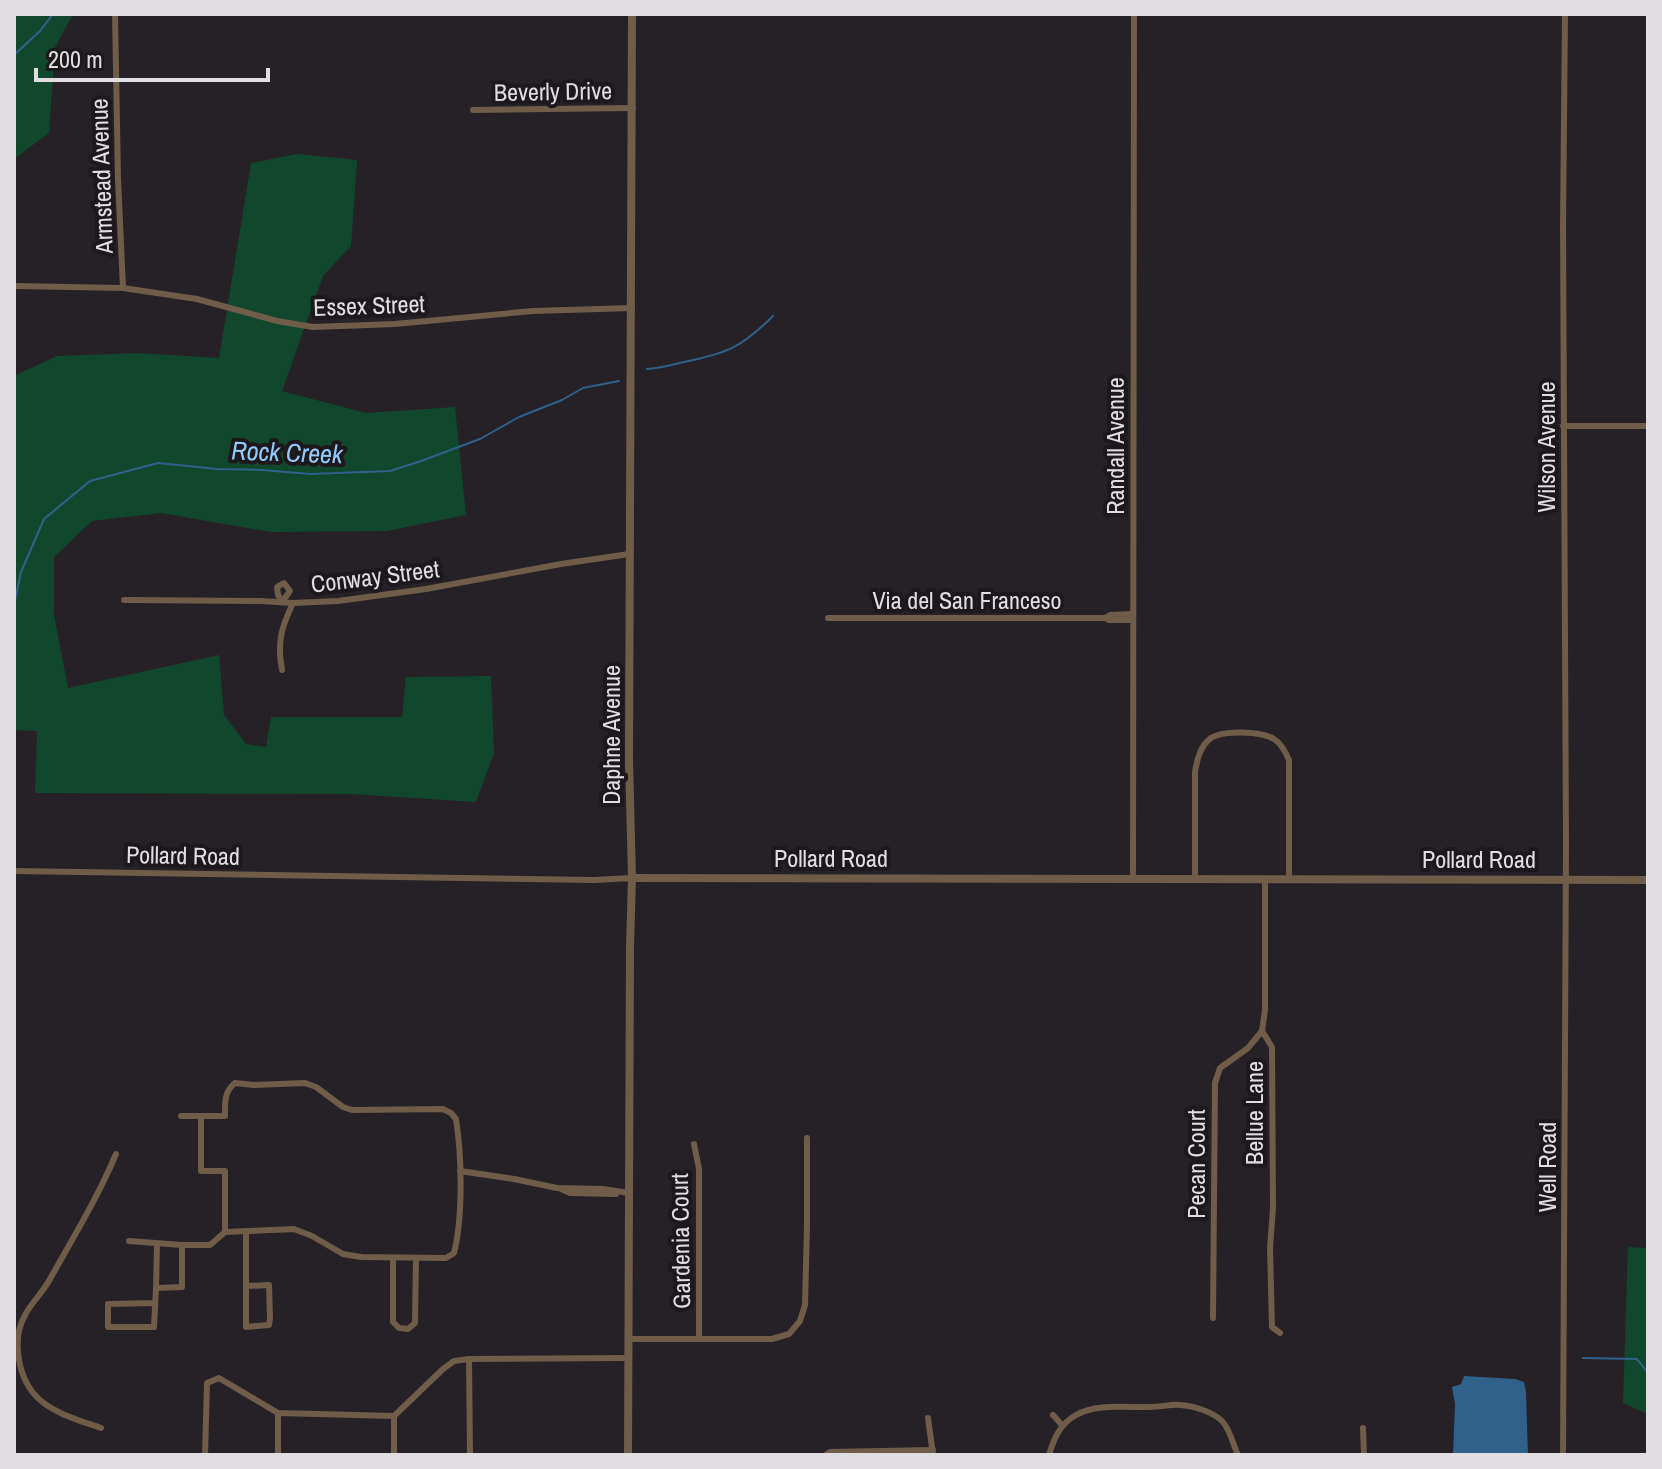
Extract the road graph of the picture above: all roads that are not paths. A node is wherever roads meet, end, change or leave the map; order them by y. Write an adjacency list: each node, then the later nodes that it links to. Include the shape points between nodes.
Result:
1 (115, 14): 8 (street, Armstead Avenue)
2 (632, 14): 5 (street, Daphne Avenue)
3 (1134, 14): 15 (street, Randall Avenue)
4 (1565, 14): 10 (street, Wilson Avenue)
5 (633, 108): 6 (street, Beverly Drive); 9 (street, Daphne Avenue)
6 (473, 110)
7 (14, 286): 8 (street, Essex Street)
8 (123, 288): 9 (street, Essex Street, via 197,299 313,327)
9 (632, 308): 12 (street, Daphne Avenue)
10 (1563, 426): 11 (street); 24 (street, Wilson Avenue)
11 (1648, 426)
12 (629, 554): 14 (street, Conway Street, via 396,593); 19 (street, Daphne Avenue)
13 (124, 600): 14 (street, Conway Street)
14 (293, 603): 17 (street, via 280,638)
15 (1133, 617): 16 (street, Via del San Franceso); 20 (street, Randall Avenue)
16 (828, 618)
17 (282, 670)
18 (14, 871): 19 (street, Pollard Road)
19 (632, 878): 20 (street, Pollard Road); 33 (street, Daphne Avenue)
20 (1133, 879): 21 (street, Pollard Road)
21 (1195, 879): 22 (street, Pollard Road); 23 (street, via 1197,757 1208,740 1238,733 1274,739 1289,760)
22 (1265, 879): 23 (street, Pollard Road); 26 (street, Bellue Lane)
23 (1289, 879): 24 (street, Pollard Road)
24 (1565, 880): 25 (street, Pollard Road); 69 (street, Well Road)
25 (1648, 880)
26 (1262, 1031): 46 (street, Pecan Court, via 1220,1068 1215,1083); 47 (street, Bellue Lane, via 1272,1047 1272,1327)
27 (181, 1116): 28 (street)
28 (201, 1116): 32 (street, via 225,1116 225,1096 235,1083 305,1083 352,1110 443,1109 456,1119); 35 (street, via 201,1171 225,1171)
29 (807, 1138): 49 (street, via 805,1305 800,1321 789,1334 772,1339)
30 (694, 1144): 49 (street, Gardenia Court, via 699,1169)
31 (116, 1154): 45 (street, via 46,1287)
32 (460, 1171): 33 (street, via 557,1188); 40 (street, via 454,1253)
33 (629, 1193): 48 (street, Daphne Avenue)
34 (246, 1231): 35 (street); 39 (street, via 294,1229 343,1254); 41 (street)
35 (225, 1232): 38 (street, via 210,1245)
36 (129, 1241): 37 (street)
37 (157, 1244): 38 (street); 42 (street)
38 (182, 1245): 42 (street, via 182,1287)
39 (393, 1258): 40 (street); 40 (street, via 393,1322 408,1329 415,1323)
40 (416, 1258)
41 (246, 1286): 41 (street, via 246,1327 269,1325 269,1285)
42 (156, 1288): 43 (street)
43 (155, 1303): 43 (street, via 154,1327 108,1327 108,1304)
44 (14, 1312): 45 (street)
45 (25, 1314): 57 (street, via 17,1354 37,1398)
46 (1213, 1318)
47 (1280, 1333)
48 (629, 1339): 49 (street); 50 (street, Daphne Avenue)
49 (699, 1339)
50 (629, 1358): 51 (street); 64 (street, Daphne Avenue)
51 (469, 1359): 54 (street, via 443,1369); 63 (street)
52 (278, 1413): 54 (street); 60 (street, via 219,1378 207,1383); 61 (street)
53 (1053, 1415): 56 (street)
54 (394, 1416): 62 (street)
55 (928, 1418): 59 (street)
56 (1062, 1425): 66 (street); 67 (street, via 1103,1407 1184,1405 1221,1420)
57 (101, 1428)
58 (1363, 1428): 68 (street)
59 (933, 1452): 65 (street)
60 (205, 1455)
61 (278, 1455)
62 (394, 1455)
63 (470, 1455)
64 (628, 1455)
65 (826, 1455)
66 (1049, 1455)
67 (1238, 1455)
68 (1364, 1455)
69 (1563, 1455)

